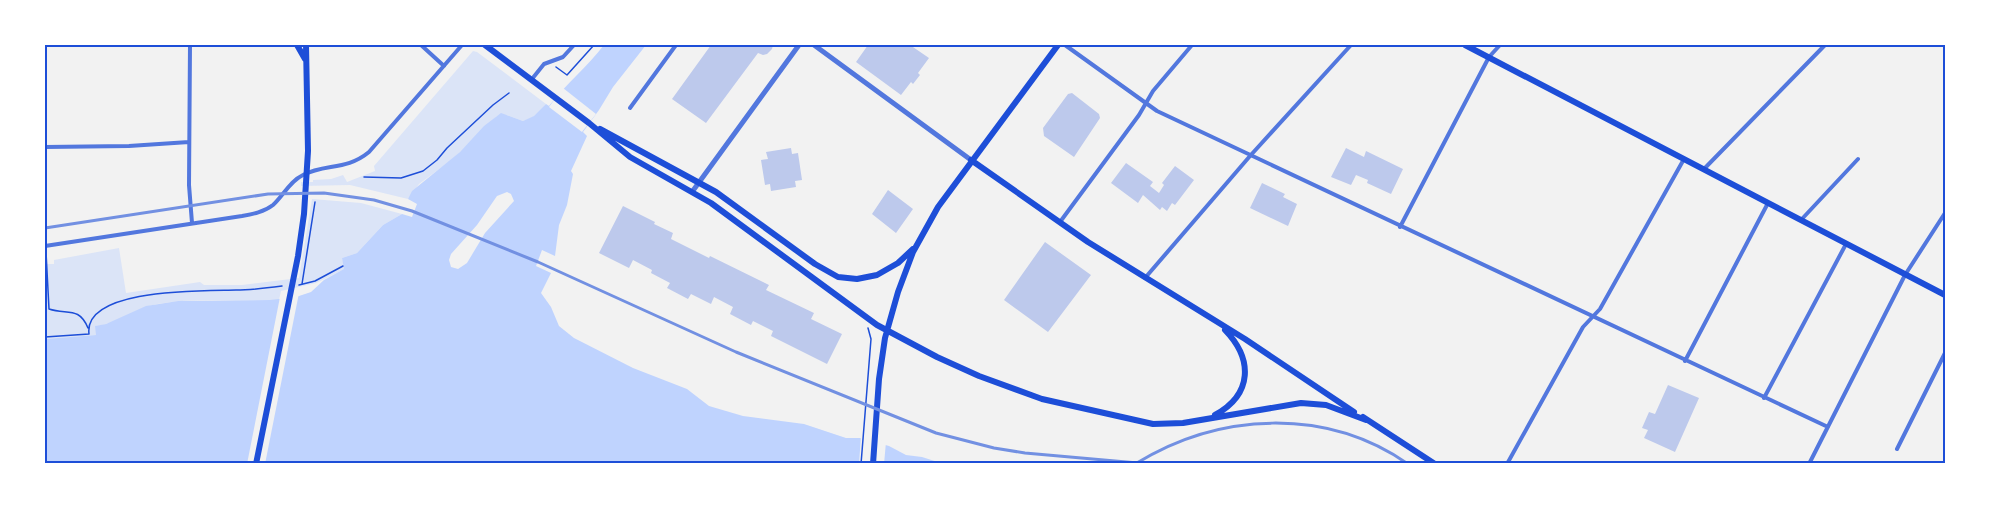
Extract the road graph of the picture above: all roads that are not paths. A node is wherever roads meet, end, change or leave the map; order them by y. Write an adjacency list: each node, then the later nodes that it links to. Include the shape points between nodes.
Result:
1 (190, 45): 25 (street)
2 (297, 45): 20 (main road)
3 (307, 45): 20 (main road); 32 (street)
4 (421, 45): 19 (street)
5 (462, 45): 19 (street)
6 (485, 45): 21 (main road)
7 (574, 45): 21 (street, via 563,57 544,64)
8 (676, 45): 23 (street)
9 (799, 45): 33 (street)
10 (814, 45): 30 (street)
11 (1058, 45): 30 (main road)
12 (1065, 45): 22 (street)
13 (1192, 45): 22 (street)
14 (1351, 45): 27 (street)
15 (1465, 45): 18 (main road)
16 (1500, 45): 18 (street)
17 (1825, 45): 31 (street)
18 (1489, 57): 28 (main road); 40 (street)
19 (444, 66): 32 (street, via 366,155 346,165)
20 (307, 68): 57 (main road, via 302,228)
21 (532, 80): 24 (main road)
22 (1145, 103): 27 (street); 39 (street)
23 (630, 108)
24 (589, 123): 33 (main road); 34 (main road, via 636,161)
25 (189, 142): 26 (street); 38 (street)
26 (45, 147)
27 (1250, 156): 40 (street); 45 (street)
28 (1684, 159): 31 (main road); 47 (street)
29 (1858, 159): 37 (street)
30 (971, 160): 39 (main road); 41 (main road)
31 (1703, 169): 35 (main road)
32 (309, 172): 38 (street, via 297,178 274,204 261,212)
33 (699, 182): 34 (street); 41 (main road, via 838,277 877,275 898,263)
34 (692, 192): 49 (main road)
35 (1768, 203): 37 (main road); 51 (street)
36 (1945, 213): 44 (street)
37 (1801, 220): 42 (main road)
38 (192, 223): 43 (street)
39 (1060, 223): 45 (main road)
40 (1400, 227): 47 (street)
41 (916, 244): 49 (main road)
42 (1846, 244): 44 (main road); 52 (street)
43 (45, 246)
44 (1905, 275): 46 (main road); 55 (street)
45 (1145, 279): 48 (main road)
46 (1945, 295)
47 (1592, 317): 51 (street); 60 (street)
48 (1216, 321): 53 (main road, via 1240,350 1245,374 1243,387 1233,403); 54 (main road)
49 (887, 330): 53 (main road, via 937,357 1026,394 1153,424); 58 (main road)
50 (1945, 353): 56 (street)
51 (1685, 361): 52 (street)
52 (1764, 398): 55 (street)
53 (1209, 418): 54 (main road, via 1310,403 1334,407)
54 (1366, 420): 59 (main road)
55 (1828, 428): 61 (street)
56 (1897, 449)
57 (256, 463)
58 (873, 464)
59 (1435, 464)
60 (1507, 464)
61 (1809, 464)

